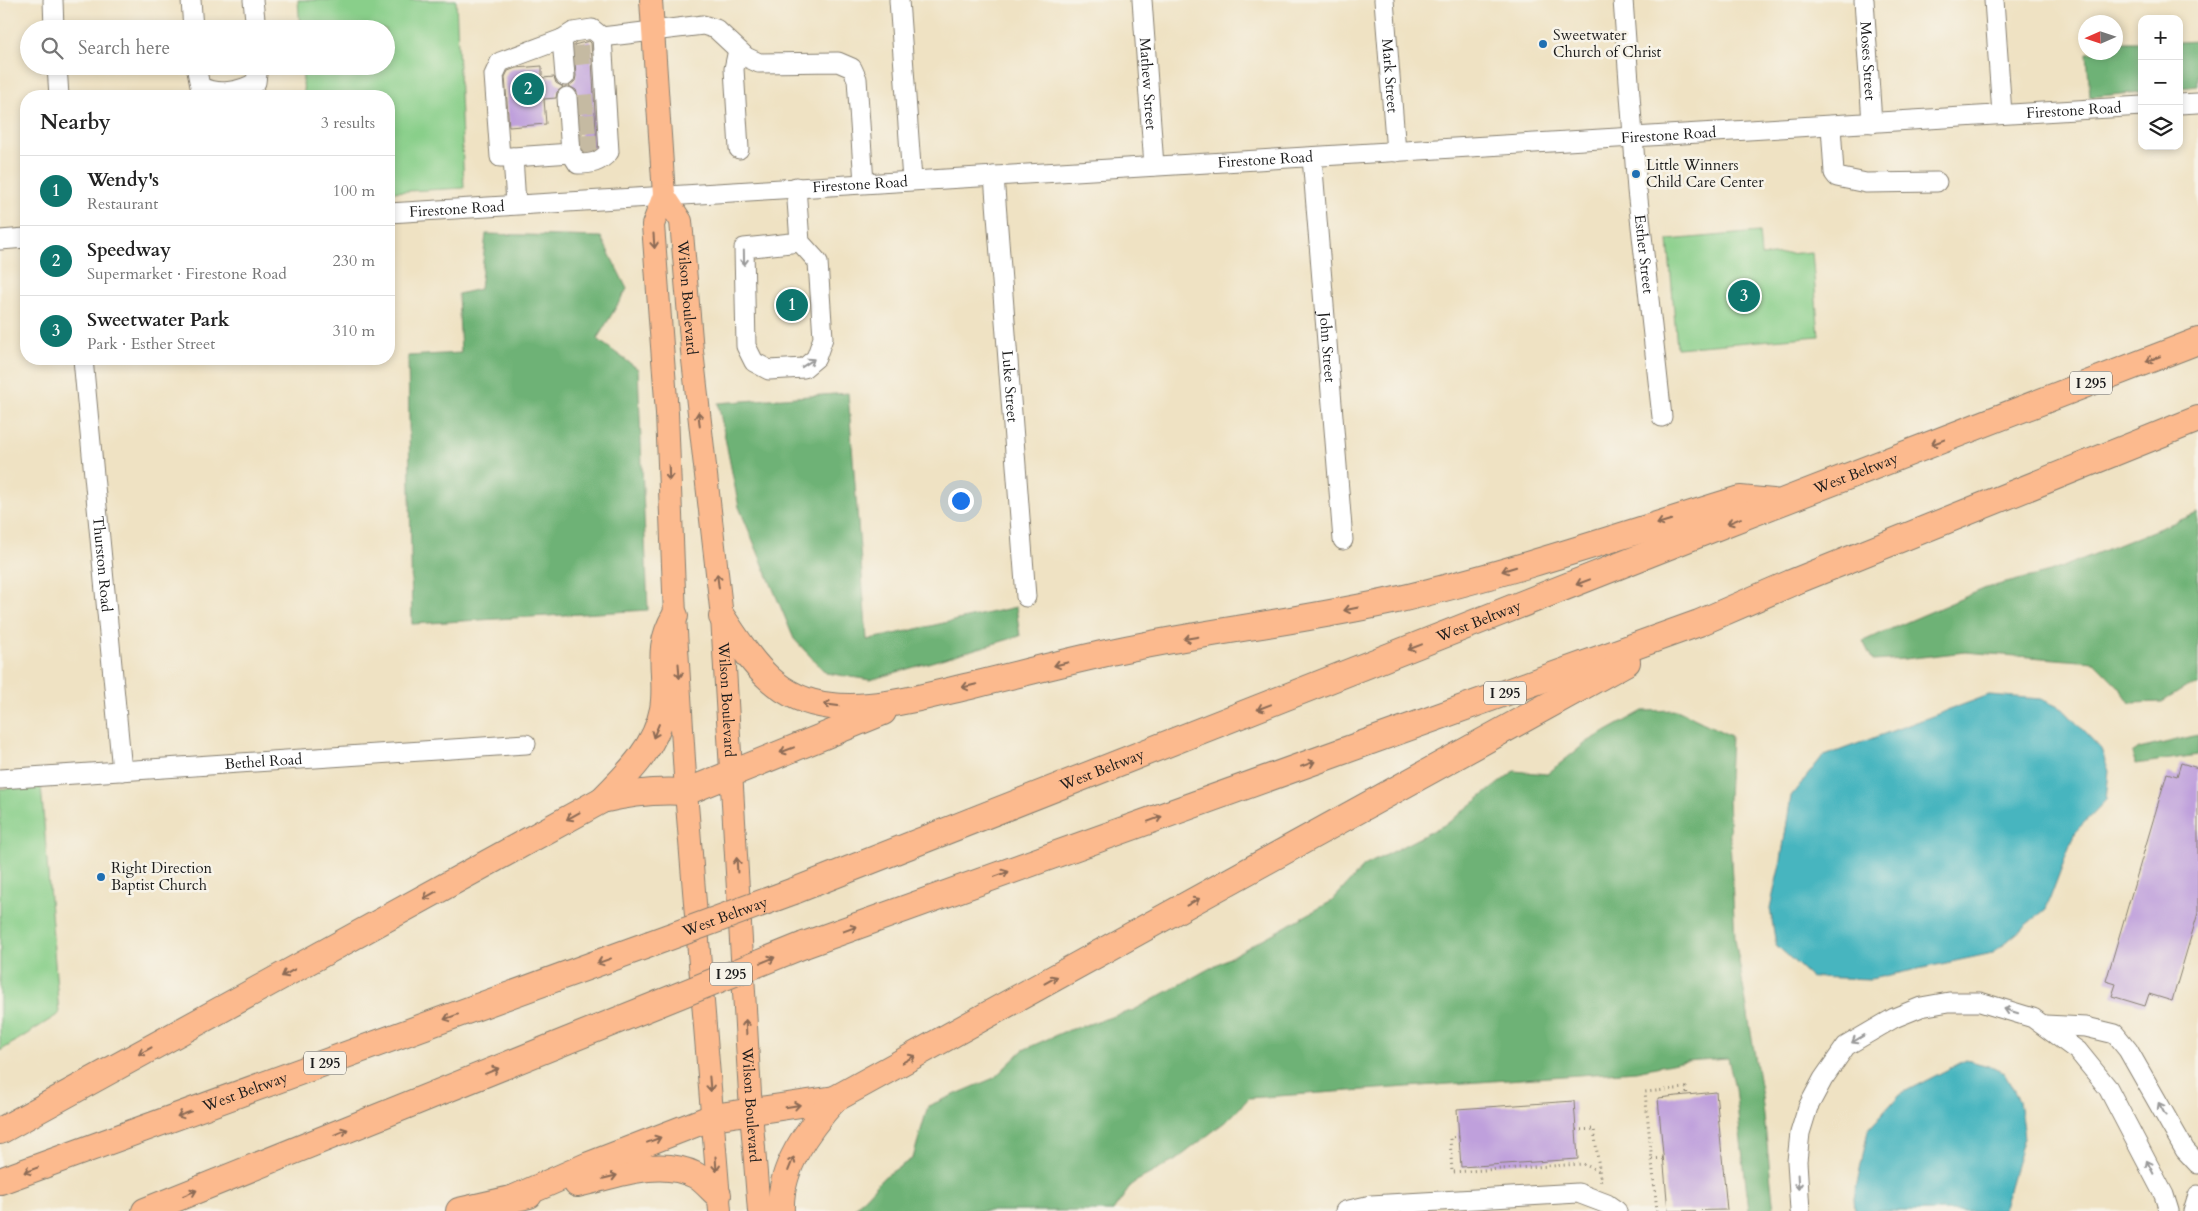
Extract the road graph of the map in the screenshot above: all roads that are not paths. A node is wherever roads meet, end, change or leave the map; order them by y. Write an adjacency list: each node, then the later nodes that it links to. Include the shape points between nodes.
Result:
1 (52, 0): 11 (street)
2 (191, 0): 12 (street)
3 (254, 0): 13 (street)
4 (651, 0): 14 (main road, Wilson Boulevard)
5 (899, 0): 40 (street)
6 (1142, 0): 38 (street, Mathew Street)
7 (1384, 0): 35 (street, Mark Street)
8 (1623, 0): 32 (street, Esther Street)
9 (1864, 0): 30 (street, Moses Street)
10 (1994, 0): 29 (street)
11 (53, 20)
12 (192, 20)
13 (255, 20)
14 (653, 31): 15 (street); 17 (street, via 703,25 716,30); 44 (main road, Wilson Boulevard)
15 (599, 48): 16 (street, via 592,29 573,32); 33 (street, via 604,144 609,152 593,164 578,164)
16 (565, 50): 21 (street); 36 (street, via 500,62 494,75 500,157)
17 (738, 50): 34 (street, via 734,69); 42 (street, via 759,63 838,62 852,68 857,79)
18 (58, 75): 22 (street)
19 (198, 75): 23 (street, via 200,86)
20 (257, 75): 24 (street, via 256,82)
21 (565, 76)
22 (59, 90)
23 (206, 90)
24 (244, 90)
25 (569, 102): 33 (street)
26 (2198, 103): 27 (street)
27 (2183, 104)
28 (2138, 106): 29 (street, Firestone Road)
29 (2002, 114): 30 (street, Firestone Road)
30 (1872, 123): 31 (street, Firestone Road)
31 (1830, 126): 32 (street, Firestone Road); 41 (street, via 1837,177 1866,184)
32 (1633, 136): 35 (street, Firestone Road); 52 (street, Esther Street)
33 (573, 148): 36 (street)
34 (739, 149)
35 (1396, 152): 37 (street, Firestone Road)
36 (513, 157): 45 (street)
37 (1312, 157): 38 (street, Firestone Road); 55 (street, John Street)
38 (1154, 166): 39 (street, Firestone Road)
39 (994, 176): 40 (street, Firestone Road); 56 (street, Luke Street)
40 (912, 180): 42 (street, Firestone Road)
41 (1937, 182)
42 (864, 183): 43 (street, Firestone Road)
43 (796, 187): 44 (street, Firestone Road); 49 (street)
44 (664, 195): 45 (street, Firestone Road); 57 (main road, Wilson Boulevard, one-way to 57, via 653,225 667,413); 58 (main road, Wilson Boulevard, one-way to 44, via 681,222)
45 (516, 204): 46 (street, Firestone Road)
46 (395, 213)
47 (20, 238): 48 (street)
48 (0, 240)
49 (800, 242): 49 (street, one-way to 49, via 744,248 746,346 754,362 769,370 804,368 816,358 823,338 818,262)
50 (2198, 342): 54 (highway, West Beltway / I 295, one-way to 54)
51 (84, 365): 62 (street, Thurston Road)
52 (1662, 417)
53 (2198, 419): 59 (highway, I 295)
54 (1779, 503): 60 (highway, one-way to 60, via 1740,499 1495,574 1396,600 1106,653); 73 (highway, West Beltway / I 295, one-way to 73, bridge, via 794,891)
55 (1343, 540)
56 (1026, 597)
57 (675, 616): 65 (main road, Wilson Boulevard, one-way to 65); 66 (highway, one-way to 66, via 663,644 663,708 659,726 631,771)
58 (722, 617): 60 (highway, one-way to 58, via 853,706 830,706 806,700 761,672); 63 (main road, Wilson Boulevard)
59 (1699, 623): 68 (highway, one-way to 59); 77 (highway, I 295, one-way to 59, bridge, via 804,945)
60 (914, 700): 63 (highway, one-way to 63)
61 (526, 744): 62 (street, Bethel Road)
62 (122, 771): 64 (street, Bethel Road)
63 (732, 773): 65 (highway); 69 (main road, Wilson Boulevard, one-way to 63)
64 (0, 779)
65 (686, 792): 66 (highway, via 669,790 626,794); 70 (main road, Wilson Boulevard, one-way to 70)
66 (602, 800): 71 (highway, one-way to 71)
67 (2045, 1026): 72 (street, one-way to 67, via 2184,1150 2128,1050 2115,1034 2086,1027); 83 (street, one-way to 83, via 2033,1018 1980,1002 1949,1002 1920,1007 1894,1018 1846,1046 1823,1078 1800,1133 1797,1161); 84 (street, one-way to 67, via 2164,1195 2108,1088 2078,1051)
68 (836, 1099): 69 (highway, one-way to 68); 80 (highway, one-way to 68, via 788,1170 795,1154 811,1127)
69 (751, 1111): 70 (highway); 79 (main road, Wilson Boulevard)
70 (713, 1117): 75 (highway, one-way to 70); 76 (main road, Wilson Boulevard, one-way to 76)
71 (0, 1131)
72 (2198, 1164)
73 (0, 1181)
74 (2198, 1195): 85 (street)
75 (512, 1199): 76 (highway, one-way to 76, via 646,1168 696,1175); 78 (highway)
76 (719, 1203)
77 (145, 1211)
78 (459, 1211)
79 (759, 1211)
80 (782, 1211)
81 (1345, 1211): 82 (street, via 1371,1205 1578,1193)
82 (1617, 1211)
83 (1800, 1211)
84 (2169, 1211)
85 (2193, 1211)

